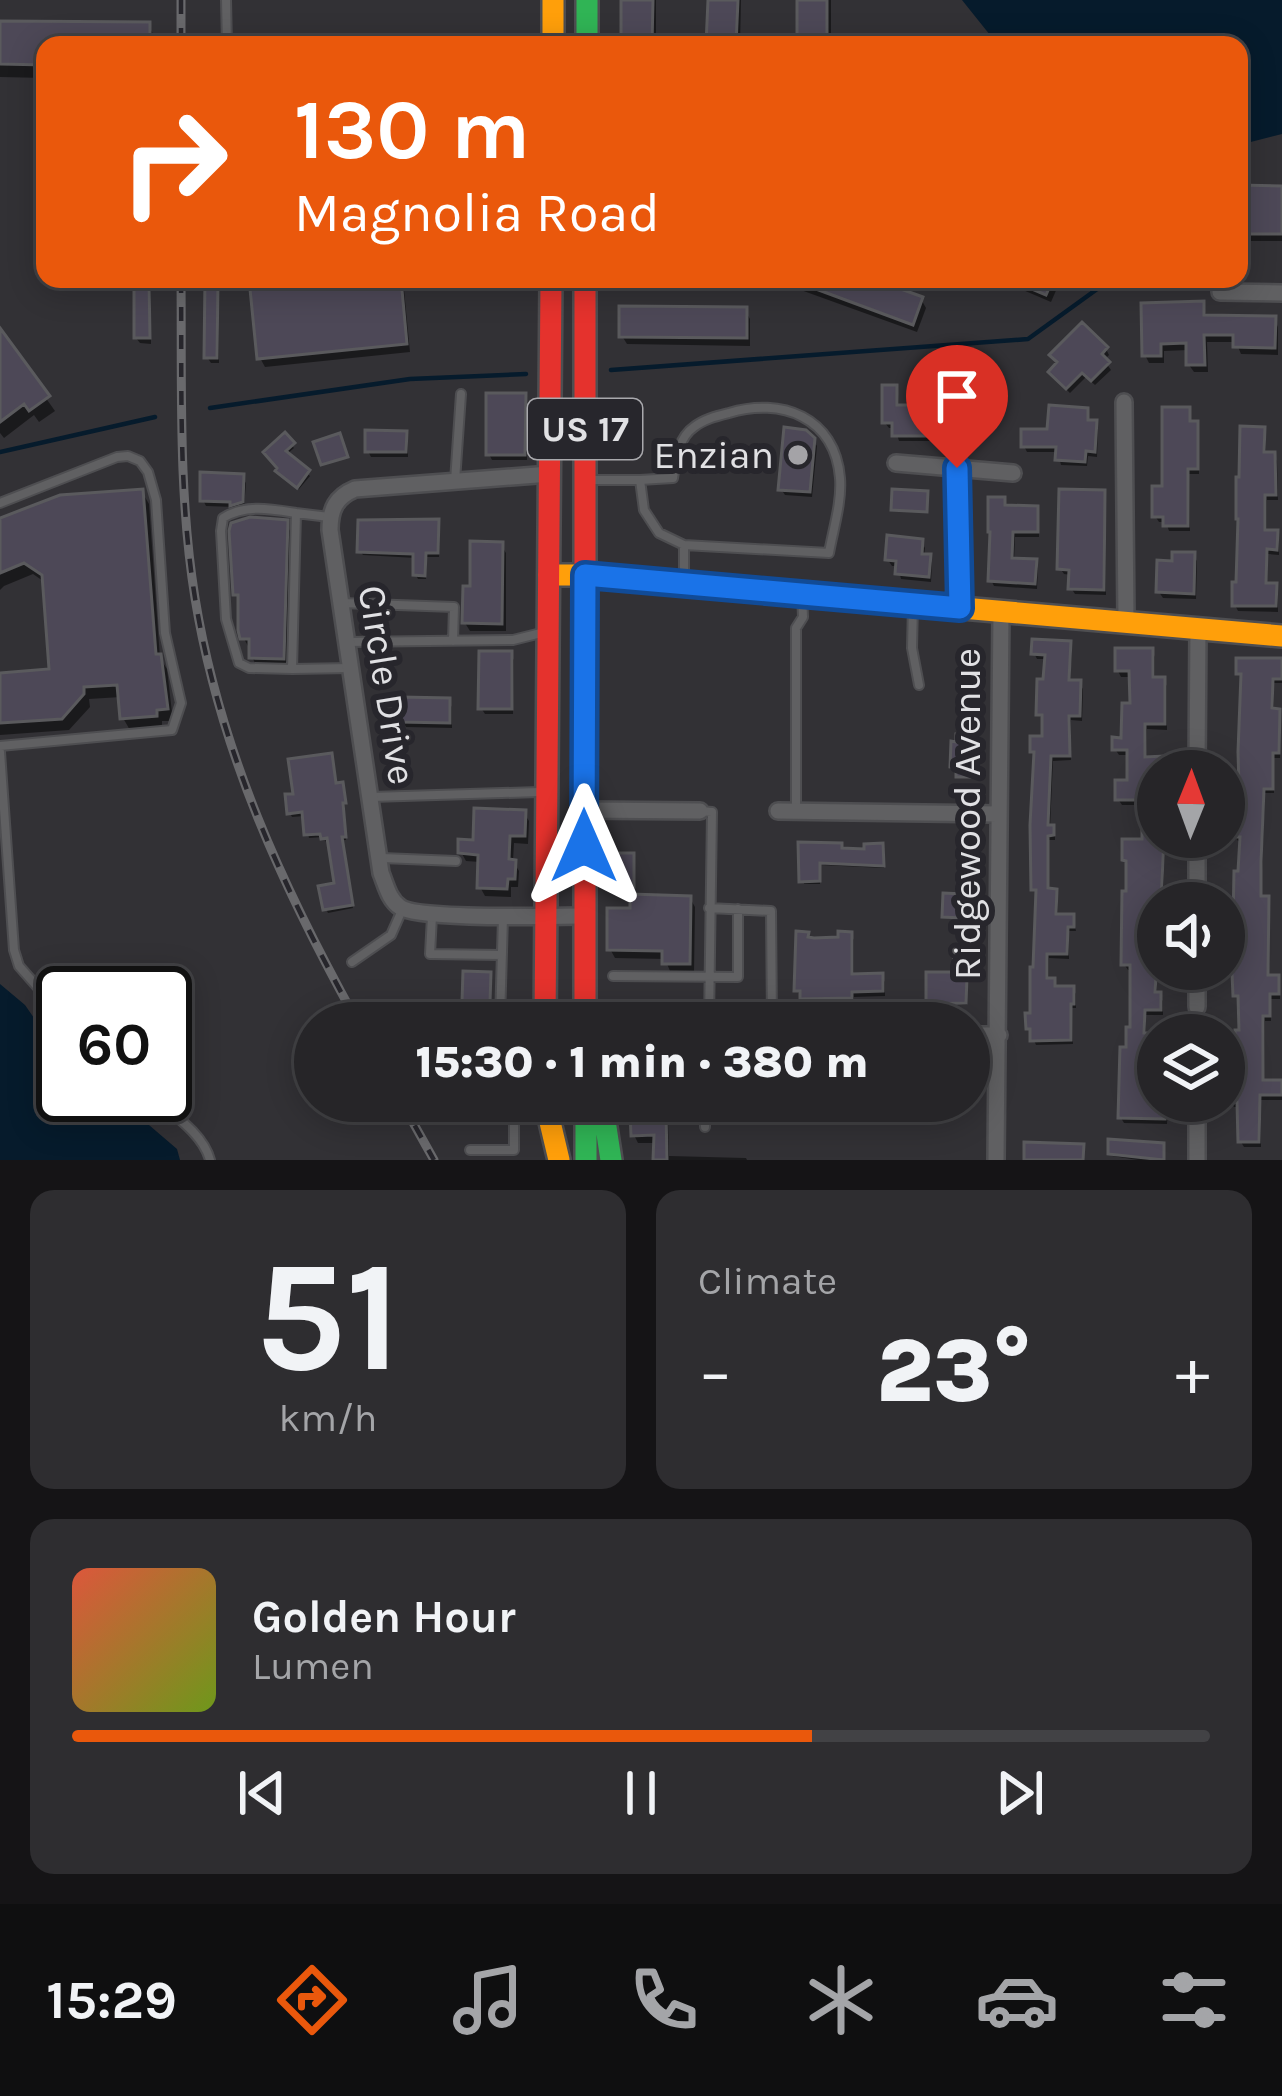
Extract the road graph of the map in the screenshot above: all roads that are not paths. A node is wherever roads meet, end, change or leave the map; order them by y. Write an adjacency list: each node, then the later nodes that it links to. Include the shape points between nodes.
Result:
1 (226, 0): 4 (lane)
2 (553, 0): 5 (main road)
3 (587, 0): 6 (main road)
4 (226, 36)
5 (553, 36)
6 (587, 36)
7 (551, 288): 16 (main road, US 17)
8 (585, 288): 17 (main road, US 17)
9 (1220, 292): 10 (street)
10 (1282, 293)
11 (461, 394): 19 (lane)
12 (1124, 402): 32 (street)
13 (896, 463): 14 (street)
14 (957, 468): 15 (street); 30 (street)
15 (1013, 473)
16 (550, 474): 19 (street); 24 (main road, US 17)
17 (585, 480): 18 (lane); 25 (main road, US 17)
18 (640, 480): 23 (lane, via 644,510 659,533); 23 (lane, via 673,478 691,428 743,408 788,410 820,427 840,480 830,553)
19 (455, 482): 22 (street, via 355,489)
20 (0, 503): 41 (lane, via 117,457 140,461 156,500 165,633 181,703 172,730)
21 (296, 513): 22 (lane); 39 (lane); 39 (lane, via 233,512 220,531 226,619 239,663)
22 (330, 517): 28 (street, Circle Drive)
23 (684, 545): 26 (lane)
24 (548, 575): 25 (main road); 34 (main road, US 17)
25 (585, 575): 26 (main road); 46 (main road, US 17)
26 (684, 583): 27 (main road)
27 (802, 593): 29 (main road); 49 (lane)
28 (341, 603): 36 (lane, via 454,607); 37 (street, Circle Drive)
29 (914, 603): 30 (main road); 40 (lane)
30 (960, 608): 31 (main road)
31 (1001, 612): 32 (main road); 50 (street, Ridgewood Avenue)
32 (1126, 621): 33 (main road)
33 (1198, 628): 35 (main road); 42 (street)
34 (548, 631): 36 (lane); 43 (main road, US 17)
35 (1282, 636)
36 (453, 641): 37 (lane)
37 (347, 642): 38 (street, Circle Drive)
38 (351, 668): 39 (lane); 45 (street, Circle Drive)
39 (292, 669)
40 (919, 685)
41 (0, 749): 64 (lane, via 14,950)
42 (1197, 750)
43 (548, 757): 44 (main road, US 17); 46 (main road, via 566,802)
44 (547, 792): 45 (lane); 58 (main road, US 17)
45 (371, 797): 51 (street, Circle Drive)
46 (584, 810): 47 (street); 59 (main road, US 17)
47 (700, 811): 53 (lane, via 712,812)
48 (778, 811): 49 (street)
49 (796, 811): 50 (street)
50 (998, 814): 73 (street, Ridgewood Avenue)
51 (380, 858): 52 (lane); 55 (street, Circle Drive, via 387,890)
52 (456, 861)
53 (709, 908): 54 (lane); 63 (lane)
54 (738, 909): 63 (lane, via 738,977); 70 (lane, via 771,911)
55 (402, 910): 56 (street); 61 (lane, via 391,935)
56 (432, 914): 57 (street); 60 (lane, via 430,954)
57 (503, 915): 58 (street); 60 (lane)
58 (546, 916): 59 (street); 67 (main road, US 17)
59 (583, 916): 68 (main road, US 17)
60 (502, 956): 66 (lane)
61 (352, 962)
62 (613, 976): 63 (lane)
63 (709, 977): 69 (lane)
64 (36, 985)
65 (1197, 990): 71 (street)
66 (505, 1002)
67 (545, 1002)
68 (586, 1002)
69 (709, 1002)
70 (772, 1002)
71 (1197, 1006)
72 (990, 1035): 73 (street)
73 (999, 1035): 89 (street, Ridgewood Avenue)
74 (181, 1122): 84 (lane)
75 (514, 1122): 83 (lane, via 514,1150)
76 (545, 1122): 85 (main road)
77 (550, 1122): 86 (main road)
78 (586, 1122): 87 (main road)
79 (605, 1122): 88 (main road)
80 (705, 1122): 82 (lane)
81 (1197, 1122): 90 (street)
82 (705, 1127)
83 (470, 1150)
84 (210, 1160)
85 (546, 1160)
86 (559, 1160)
87 (586, 1160)
88 (611, 1160)
89 (996, 1160)
90 (1197, 1160)

